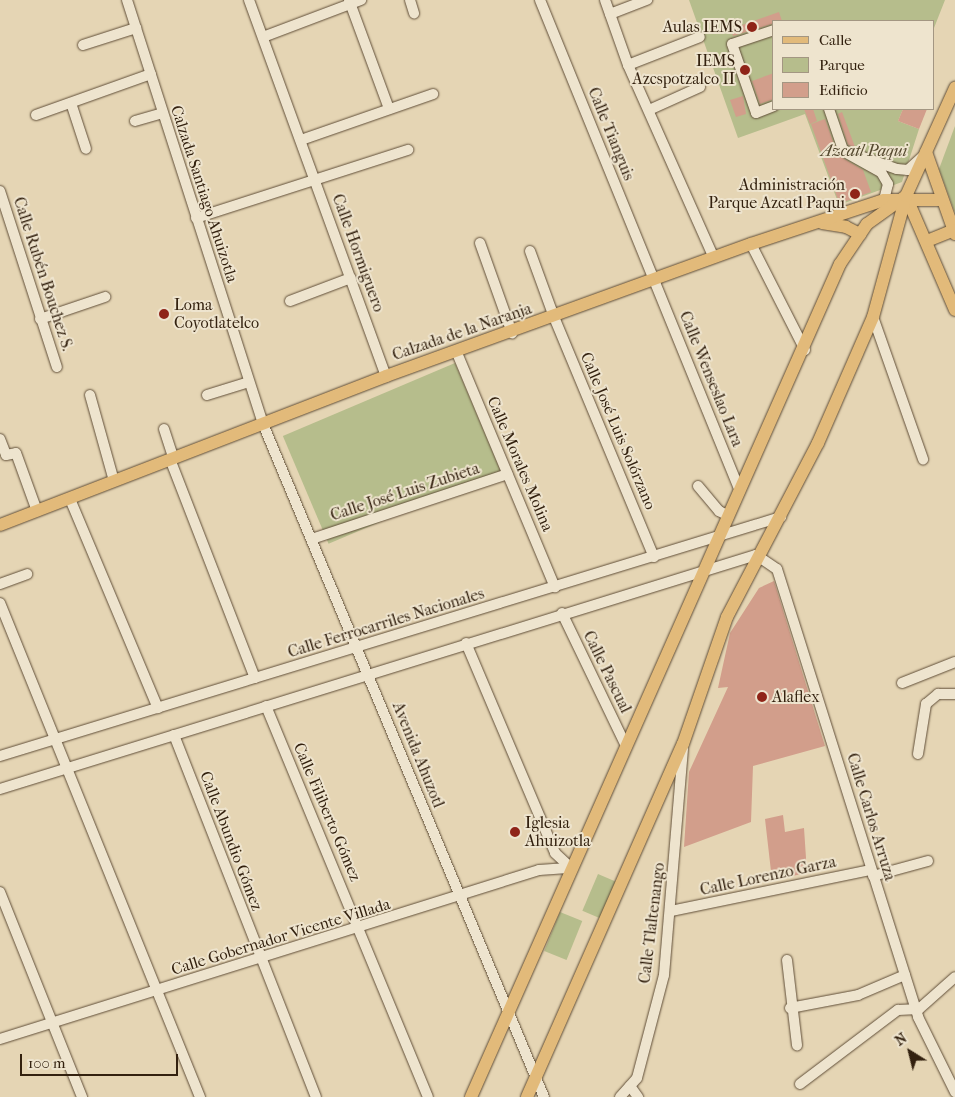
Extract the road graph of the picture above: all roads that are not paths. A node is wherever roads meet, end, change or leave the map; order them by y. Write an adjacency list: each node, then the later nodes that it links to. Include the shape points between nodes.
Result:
1 (127, 0): 11 (street, Calzada Santiago Ahuizotla)
2 (249, 0): 13 (street, Calle Hormiguero)
3 (361, 0): 8 (street)
4 (410, 0): 9 (street)
5 (540, 0): 50 (street, Calle Tianguis)
6 (605, 0): 10 (street)
7 (647, 0): 10 (street)
8 (350, 2): 13 (street); 23 (street)
9 (414, 13)
10 (610, 14): 16 (street)
11 (136, 28): 15 (street); 17 (street, Calzada Santiago Ahuizotla)
12 (772, 31): 22 (street, via 732,44 756,113)
13 (264, 37): 29 (street, Calle Hormiguero)
14 (700, 37): 16 (street)
15 (83, 45)
16 (628, 65): 24 (street)
17 (151, 74): 21 (street); 26 (street, Calzada Santiago Ahuizotla)
18 (700, 87): 24 (street)
19 (955, 88): 33 (main road)
20 (433, 94): 23 (street)
21 (70, 104): 27 (street); 30 (street)
22 (772, 107)
23 (389, 109): 29 (street)
24 (650, 110): 48 (street)
25 (828, 110): 32 (street)
26 (163, 113): 28 (street); 40 (street, Calzada Santiago Ahuizotla)
27 (36, 115)
28 (135, 121)
29 (301, 140): 34 (street, Calle Hormiguero)
30 (86, 150)
31 (408, 150): 34 (street)
32 (843, 150): 33 (street, via 908,170); 37 (street, via 857,163 882,172 888,184)
33 (926, 152): 36 (main road); 38 (main road)
34 (315, 179): 40 (street); 49 (street, Calle Hormiguero)
35 (0, 191): 56 (street, Calle Rubén Bouchez S.)
36 (906, 196): 37 (main road, Calzada de la Naranja); 38 (main road, Calzada de la Naranja); 42 (main road); 44 (main road); 55 (main road)
37 (884, 200): 39 (main road, Calzada de la Naranja)
38 (942, 200): 43 (main road)
39 (855, 210): 41 (main road, Calzada de la Naranja); 42 (main road)
40 (196, 218): 62 (street, Calzada Santiago Ahuizotla)
41 (814, 223): 42 (main road); 46 (main road, Calzada de la Naranja)
42 (864, 229): 58 (main road, via 840,264)
43 (954, 232): 44 (main road)
44 (927, 241): 53 (main road)
45 (480, 243): 57 (street)
46 (750, 244): 48 (main road, Calzada de la Naranja); 58 (street)
47 (530, 250): 54 (street, Calle José Luis Solórzano)
48 (714, 258): 50 (main road, Calzada de la Naranja)
49 (351, 278): 52 (street); 61 (street, Calle Hormiguero)
50 (654, 279): 54 (main road, Calzada de la Naranja); 73 (street, Calle Wenseslao Lara)
51 (105, 296): 56 (street)
52 (290, 301)
53 (955, 310)
54 (554, 317): 57 (main road, Calzada de la Naranja); 82 (street, Calle José Luis Solórzano)
55 (872, 317): 69 (street); 77 (main road)
56 (40, 319): 60 (street, Calle Rubén Bouchez S.)
57 (512, 333): 59 (main road, Calzada de la Naranja)
58 (805, 350): 73 (main road)
59 (457, 353): 61 (main road, Calzada de la Naranja); 70 (street, Calle Morales Molina)
60 (57, 367)
61 (386, 376): 65 (main road, Calzada de la Naranja)
62 (249, 382): 64 (street); 65 (street, Calzada Santiago Ahuizotla)
63 (90, 395): 71 (street)
64 (207, 395)
65 (263, 424): 68 (main road, Calzada de la Naranja); 80 (street, Avenida Ahuzotl)
66 (164, 429): 68 (street)
67 (0, 439): 75 (street, via 6,456 16,453)
68 (172, 458): 71 (main road, Calzada de la Naranja); 93 (street)
69 (922, 459)
70 (507, 474): 80 (street, Calle José Luis Zubieta); 86 (street, Calle Morales Molina)
71 (114, 481): 74 (main road, Calzada de la Naranja)
72 (698, 486): 76 (street, via 719,511)
73 (740, 491): 76 (main road)
74 (70, 499): 75 (main road, Calzada de la Naranja); 97 (street)
75 (37, 511): 78 (main road, Calzada de la Naranja)
76 (729, 516): 79 (main road)
77 (781, 517): 79 (street, Calle Ferrocarriles Nacionales); 81 (main road)
78 (0, 525)
79 (720, 536): 82 (street, Calle Ferrocarriles Nacionales); 83 (main road)
80 (312, 539): 90 (street, Avenida Ahuzotl)
81 (756, 555): 83 (street); 101 (main road, via 726,617); 108 (street, Calle Carlos Arruza, via 777,569)
82 (654, 557): 86 (street, Calle Ferrocarriles Nacionales)
83 (706, 568): 88 (street); 100 (main road)
84 (27, 574): 85 (street)
85 (0, 584)
86 (555, 588): 90 (street, Calle Ferrocarriles Nacionales)
87 (0, 603): 99 (street)
88 (562, 613): 89 (street); 100 (street, Calle Pascual)
89 (466, 643): 92 (street); 107 (street, via 555,853)
90 (357, 648): 92 (street, Avenida Ahuzotl); 93 (street, Calle Ferrocarriles Nacionales)
91 (955, 662): 94 (street)
92 (368, 674): 96 (street); 110 (street, Avenida Ahuzotl)
93 (255, 678): 97 (street, Calle Ferrocarriles Nacionales)
94 (902, 683)
95 (955, 694): 102 (street, via 938,694 926,704)
96 (266, 706): 98 (street); 112 (street, Calle Filiberto Gómez)
97 (158, 708): 99 (street, Calle Ferrocarriles Nacionales)
98 (174, 735): 104 (street); 113 (street, Calle Abundio Gómez)
99 (54, 739): 103 (street, Calle Ferrocarriles Nacionales); 104 (street)
100 (625, 744): 107 (main road)
101 (683, 744): 111 (street, Calle Tlaltenango); 126 (main road)
102 (918, 754)
103 (0, 756)
104 (65, 768): 105 (street); 117 (street)
105 (0, 788)
106 (928, 860): 108 (street, Calle Lorenzo Garza)
107 (571, 868): 110 (street, Calle Gobernador Vicente Villada, via 540,870); 120 (main road)
108 (872, 873): 111 (street, Calle Lorenzo Garza); 115 (street, Calle Carlos Arruza)
109 (0, 892): 121 (street)
110 (460, 897): 112 (street, Calle Gobernador Vicente Villada); 120 (street, Avenida Ahuzotl)
111 (671, 911): 128 (street, Calle Tlaltenango, via 664,975 637,1078)
112 (360, 928): 113 (street, Calle Gobernador Vicente Villada); 133 (street, Calle Filiberto Gómez)
113 (259, 959): 117 (street, Calle Gobernador Vicente Villada); 132 (street, Calle Abundio Gómez)
114 (787, 960): 118 (street)
115 (905, 975): 118 (street, via 858,996); 119 (street, Calle Carlos Arruza)
116 (955, 977): 119 (street)
117 (159, 991): 121 (street, Calle Gobernador Vicente Villada); 131 (street)
118 (790, 1008): 123 (street)
119 (919, 1010): 125 (street, Calle Carlos Arruza, via 918,1017); 127 (street, via 898,1010)
120 (507, 1011): 126 (street, Avenida Ahuzotl); 134 (main road)
121 (52, 1023): 122 (street, Calle Gobernador Vicente Villada); 130 (street)
122 (0, 1039)
123 (798, 1045)
124 (955, 1068): 125 (street)
125 (944, 1071): 129 (street, Calle Carlos Arruza)
126 (535, 1077): 135 (main road); 136 (street, Avenida Ahuzotl)
127 (800, 1084)
128 (630, 1086): 137 (street, Calle Tlaltenango); 138 (street)
129 (955, 1092)
130 (82, 1097)
131 (200, 1097)
132 (316, 1097)
133 (428, 1097)
134 (471, 1097)
135 (526, 1097)
136 (544, 1097)
137 (620, 1097)
138 (638, 1097)

